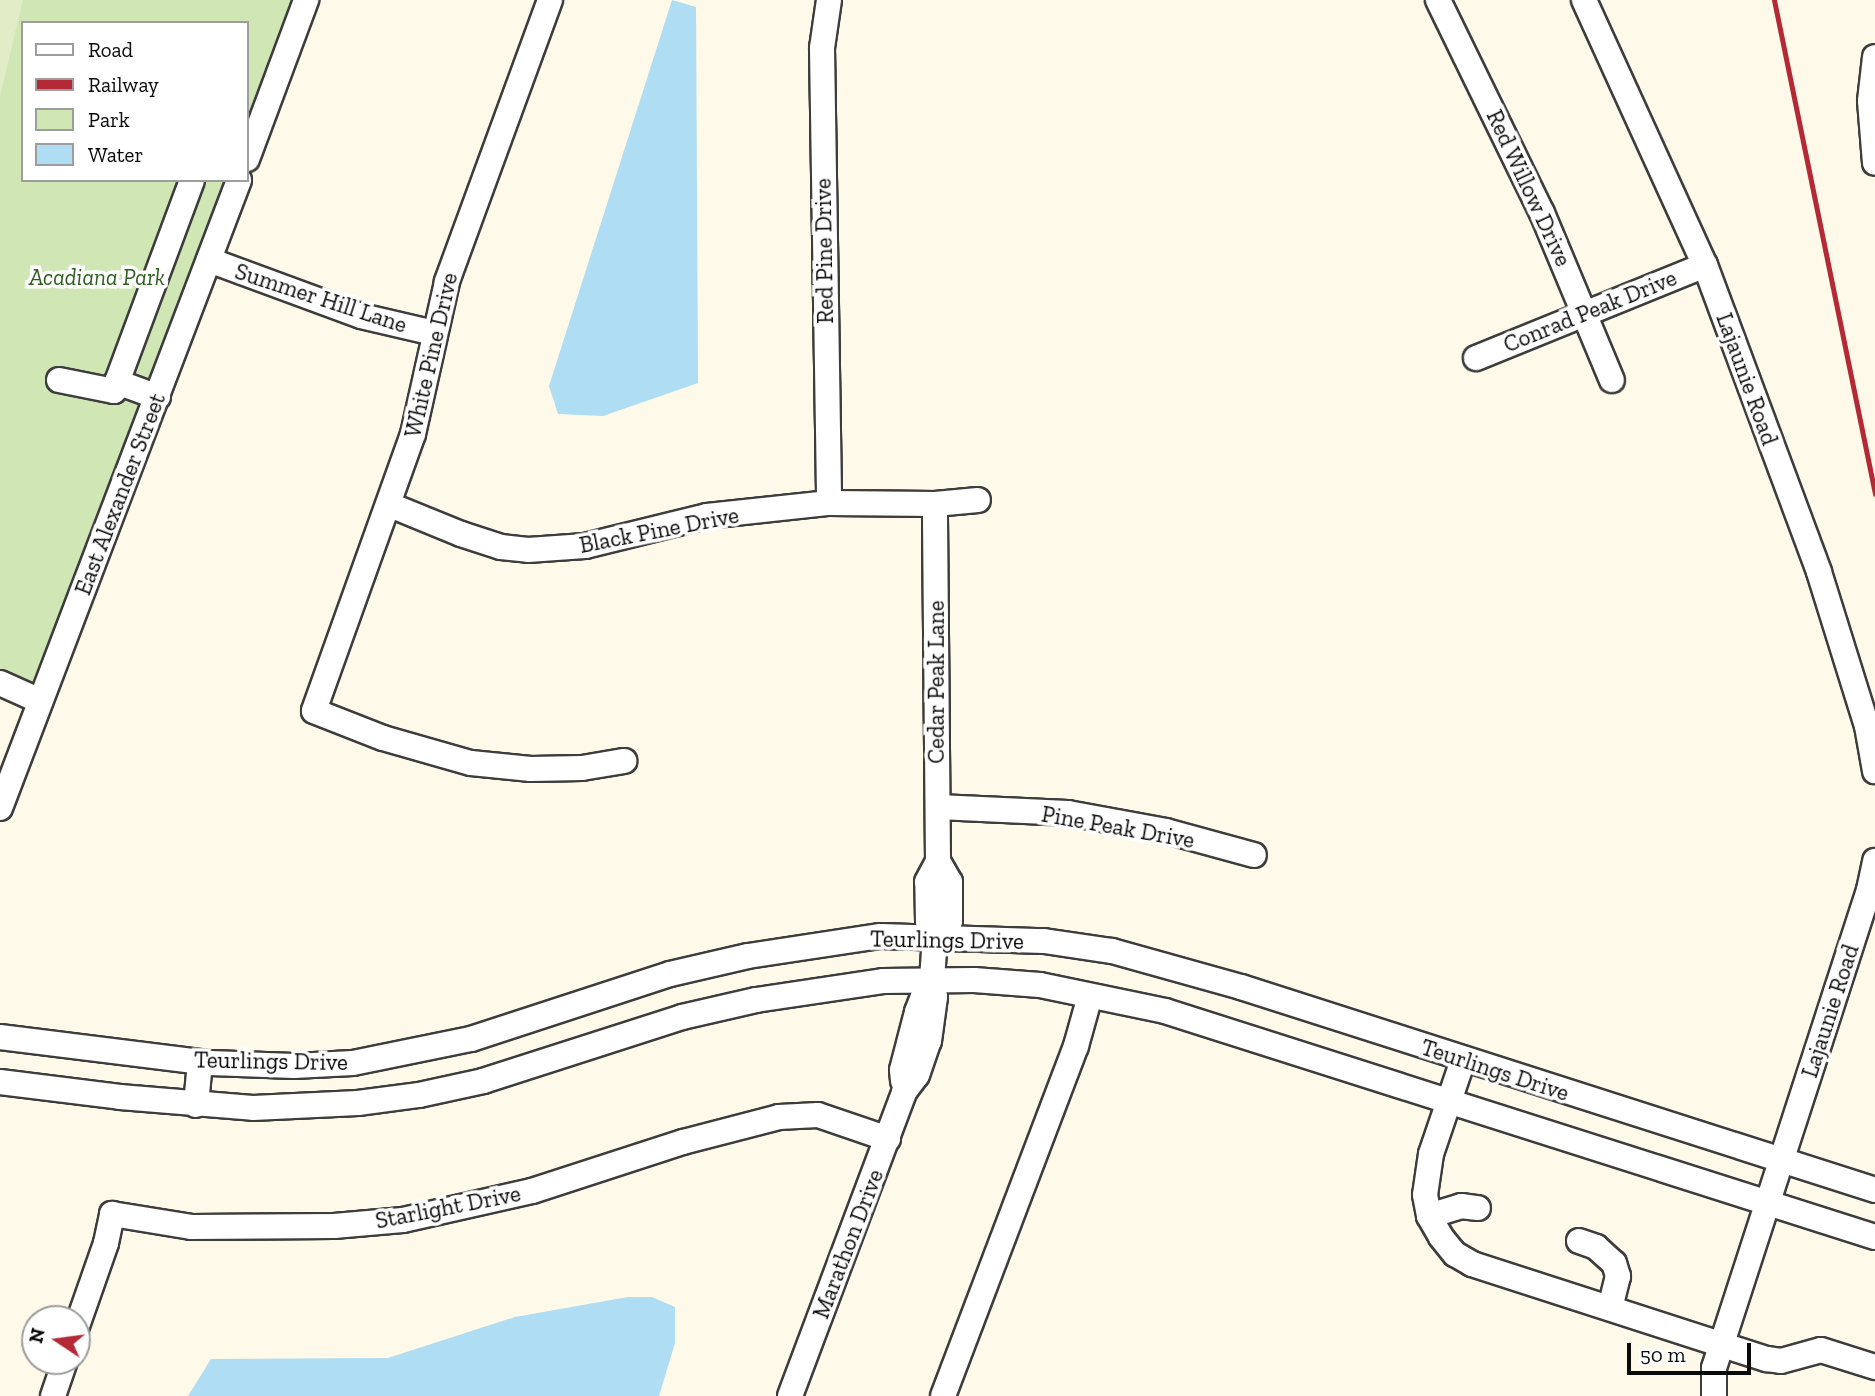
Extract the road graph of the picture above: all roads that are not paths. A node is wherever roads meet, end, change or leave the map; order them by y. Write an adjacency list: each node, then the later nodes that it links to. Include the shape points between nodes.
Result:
1 (306, 0): 7 (street)
2 (550, 0): 14 (street, White Pine Drive, via 458,250)
3 (829, 0): 21 (street, Red Pine Drive, via 822,48)
4 (1438, 0): 13 (street, Red Willow Drive, via 1542,213)
5 (1584, 0): 12 (street, Lajaunie Road)
6 (1875, 57): 8 (street, via 1870,101)
7 (249, 146)
8 (1875, 163)
9 (190, 182): 18 (street)
10 (238, 182): 11 (street, East Alexander Street)
11 (209, 260): 14 (street, Summer Hill Lane, via 361,316); 19 (street, East Alexander Street)
12 (1705, 265): 13 (street, Conrad Peak Drive); 27 (street, Lajaunie Road, via 1819,572 1864,714)
13 (1584, 314): 15 (street, Conrad Peak Drive); 17 (street, Red Willow Drive)
14 (434, 333): 23 (street, White Pine Drive, via 413,434)
15 (1476, 358)
16 (59, 380): 18 (street, via 114,391)
17 (1612, 380)
18 (117, 382): 19 (street)
19 (158, 397): 25 (street, East Alexander Street)
20 (978, 500): 22 (street, Black Pine Drive)
21 (829, 503): 22 (street, Black Pine Drive); 23 (street, Black Pine Drive, via 708,516 585,546 528,550 461,534)
22 (935, 503): 28 (street, Cedar Peak Lane)
23 (390, 505): 26 (street, White Pine Drive, via 314,711 383,738 471,763 531,769)
24 (0, 683): 25 (street)
25 (40, 701): 29 (street, East Alexander Street)
26 (624, 761)
27 (1875, 771)
28 (937, 807): 30 (street, Pine Peak Drive, via 1068,813 1166,831); 32 (street, Cedar Peak Lane, via 938,861 927,882 928,921)
29 (0, 808)
30 (1254, 855)
31 (1875, 861): 42 (street, Lajaunie Road)
32 (935, 937): 33 (street, Cedar Peak Lane); 36 (street, Teurlings Drive, via 1044,941 1112,951 1241,987); 37 (street, Teurlings Drive, via 881,936 748,956 670,974 416,1053 294,1066)
33 (932, 979): 34 (street, Teurlings Drive, via 1040,985); 40 (street, Teurlings Drive, via 823,988 682,1017 483,1081 419,1095 296,1108); 41 (street, Marathon Drive, via 935,997 929,1041)
34 (1090, 996): 39 (street, Teurlings Drive, via 1165,1011); 56 (street, via 1076,1046)
35 (0, 1037): 37 (street, Teurlings Drive)
36 (1463, 1060): 39 (street); 42 (street, Teurlings Drive)
37 (200, 1062): 40 (street)
38 (0, 1082): 40 (street, Teurlings Drive)
39 (1450, 1101): 44 (street, Teurlings Drive); 46 (street, via 1426,1173)
40 (196, 1105)
41 (888, 1139): 49 (street, Starlight Drive, via 818,1115 779,1117 532,1191 404,1220 256,1229 112,1214); 55 (street, Marathon Drive)
42 (1782, 1161): 43 (street, Teurlings Drive); 44 (street, Lajaunie Road)
43 (1875, 1190)
44 (1768, 1203): 47 (street, Teurlings Drive); 51 (street, Lajaunie Road)
45 (1478, 1209): 46 (street, via 1461,1206)
46 (1429, 1216): 50 (street, via 1455,1254 1472,1264)
47 (1875, 1237)
48 (1579, 1241): 50 (street, via 1596,1247 1614,1263 1618,1276)
49 (84, 1305)
50 (1610, 1308): 51 (street)
51 (1721, 1345): 52 (street, via 1781,1361 1821,1350); 57 (street, Lajaunie Road, via 1714,1368)
52 (1875, 1367)
53 (60, 1375): 54 (street)
54 (52, 1396)
55 (790, 1396)
56 (943, 1396)
57 (1714, 1396)

